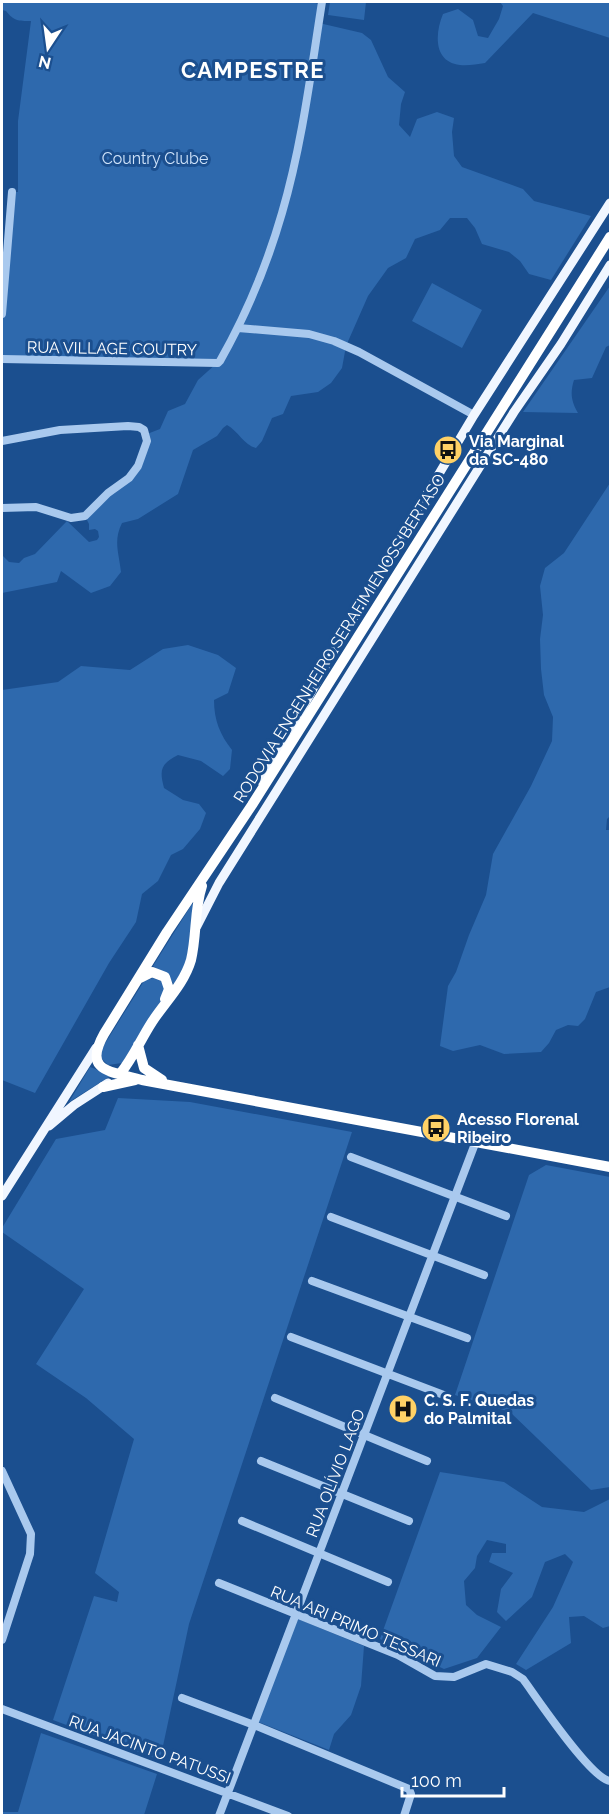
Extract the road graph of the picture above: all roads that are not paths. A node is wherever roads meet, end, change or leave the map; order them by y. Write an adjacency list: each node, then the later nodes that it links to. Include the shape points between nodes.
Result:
1 (322, 2): 7 (street, via 300,134 282,212 266,263)
2 (12, 192): 6 (street)
3 (610, 203): 9 (main road)
4 (610, 237): 13 (highway, RODOVIA ENGENHEIRO SERAFIM ENOSS BERTASO)
5 (610, 265): 15 (main road, via 219,883)
6 (2, 314)
7 (238, 328): 8 (street, RUA VILLAGE COUTRY, via 218,363); 9 (street, via 309,334 334,341)
8 (2, 359)
9 (474, 415): 13 (main road, via 333,652)
10 (2, 433): 11 (street)
11 (5, 440): 12 (street, via 60,430 128,426 144,430 147,441 129,478 85,516 71,518 36,507)
12 (2, 508)
13 (252, 805): 14 (highway, RODOVIA ENGENHEIRO SERAFIM ENOSS BERTASO)
14 (207, 872): 15 (highway, RODOVIA ENGENHEIRO SERAFIM ENOSS BERTASO, via 199,896); 16 (highway, RODOVIA ENGENHEIRO SERAFIM ENOSS BERTASO)
15 (195, 931): 17 (highway, RODOVIA ENGENHEIRO SERAFIM ENOSS BERTASO, via 186,974)
16 (138, 980): 17 (highway, via 152,972 165,977 169,989); 19 (highway, RODOVIA ENGENHEIRO SERAFIM ENOSS BERTASO)
17 (162, 1006): 18 (highway, RODOVIA ENGENHEIRO SERAFIM ENOSS BERTASO)
18 (138, 1045): 20 (highway, RODOVIA ENGENHEIRO SERAFIM ENOSS BERTASO); 22 (highway, via 144,1068)
19 (96, 1048): 20 (highway, via 99,1066); 24 (main road, RODOVIA ENGENHEIRO SERAFIM ENOSS BERTASO)
20 (120, 1074): 21 (highway); 23 (main road, RODOVIA ENGENHEIRO SERAFIM ENOSS BERTASO)
21 (142, 1080): 22 (highway); 23 (highway)
22 (170, 1084): 25 (highway)
23 (103, 1087): 24 (main road, RODOVIA ENGENHEIRO SERAFIM ENOSS BERTASO, via 74,1104)
24 (40, 1134): 28 (main road, RODOVIA ENGENHEIRO SERAFIM ENOSS BERTASO)
25 (477, 1141): 27 (highway); 29 (street, RUA OLÍVIO LAGO)
26 (351, 1157): 29 (street)
27 (610, 1167)
28 (2, 1196)
29 (455, 1196): 30 (street); 32 (street, RUA OLÍVIO LAGO)
30 (506, 1216)
31 (331, 1217): 32 (street)
32 (433, 1256): 33 (street); 35 (street, RUA OLÍVIO LAGO)
33 (484, 1275)
34 (312, 1281): 35 (street)
35 (409, 1317): 37 (street); 38 (street, RUA OLÍVIO LAGO)
36 (291, 1337): 38 (street)
37 (467, 1338)
38 (387, 1374): 39 (street); 41 (street, RUA OLÍVIO LAGO)
39 (449, 1397)
40 (275, 1398): 41 (street)
41 (364, 1435): 43 (street); 45 (street, RUA OLÍVIO LAGO)
42 (261, 1461): 45 (street)
43 (426, 1461)
44 (2, 1471): 52 (street, via 31,1534 30,1554)
45 (341, 1494): 47 (street); 48 (street, RUA OLÍVIO LAGO)
46 (242, 1521): 48 (street)
47 (409, 1521)
48 (318, 1554): 49 (street); 51 (street, RUA OLÍVIO LAGO)
49 (388, 1582)
50 (219, 1583): 51 (street, RUA ARI PRIMO TESSARI)
51 (295, 1614): 55 (street, RUA OLÍVIO LAGO); 56 (street, RUA ARI PRIMO TESSARI, via 398,1655 435,1676 454,1677 486,1664 512,1672 523,1679 573,1747 603,1779)
52 (2, 1640)
53 (182, 1698): 55 (street)
54 (2, 1709): 57 (street, RUA JACINTO PATUSSI)
55 (254, 1725): 57 (street, RUA OLÍVIO LAGO); 60 (street, via 409,1789)
56 (610, 1781)
57 (228, 1793): 58 (street, RUA OLÍVIO LAGO); 59 (street, RUA JACINTO PATUSSI)
58 (219, 1815)
59 (288, 1815)
60 (404, 1815)

